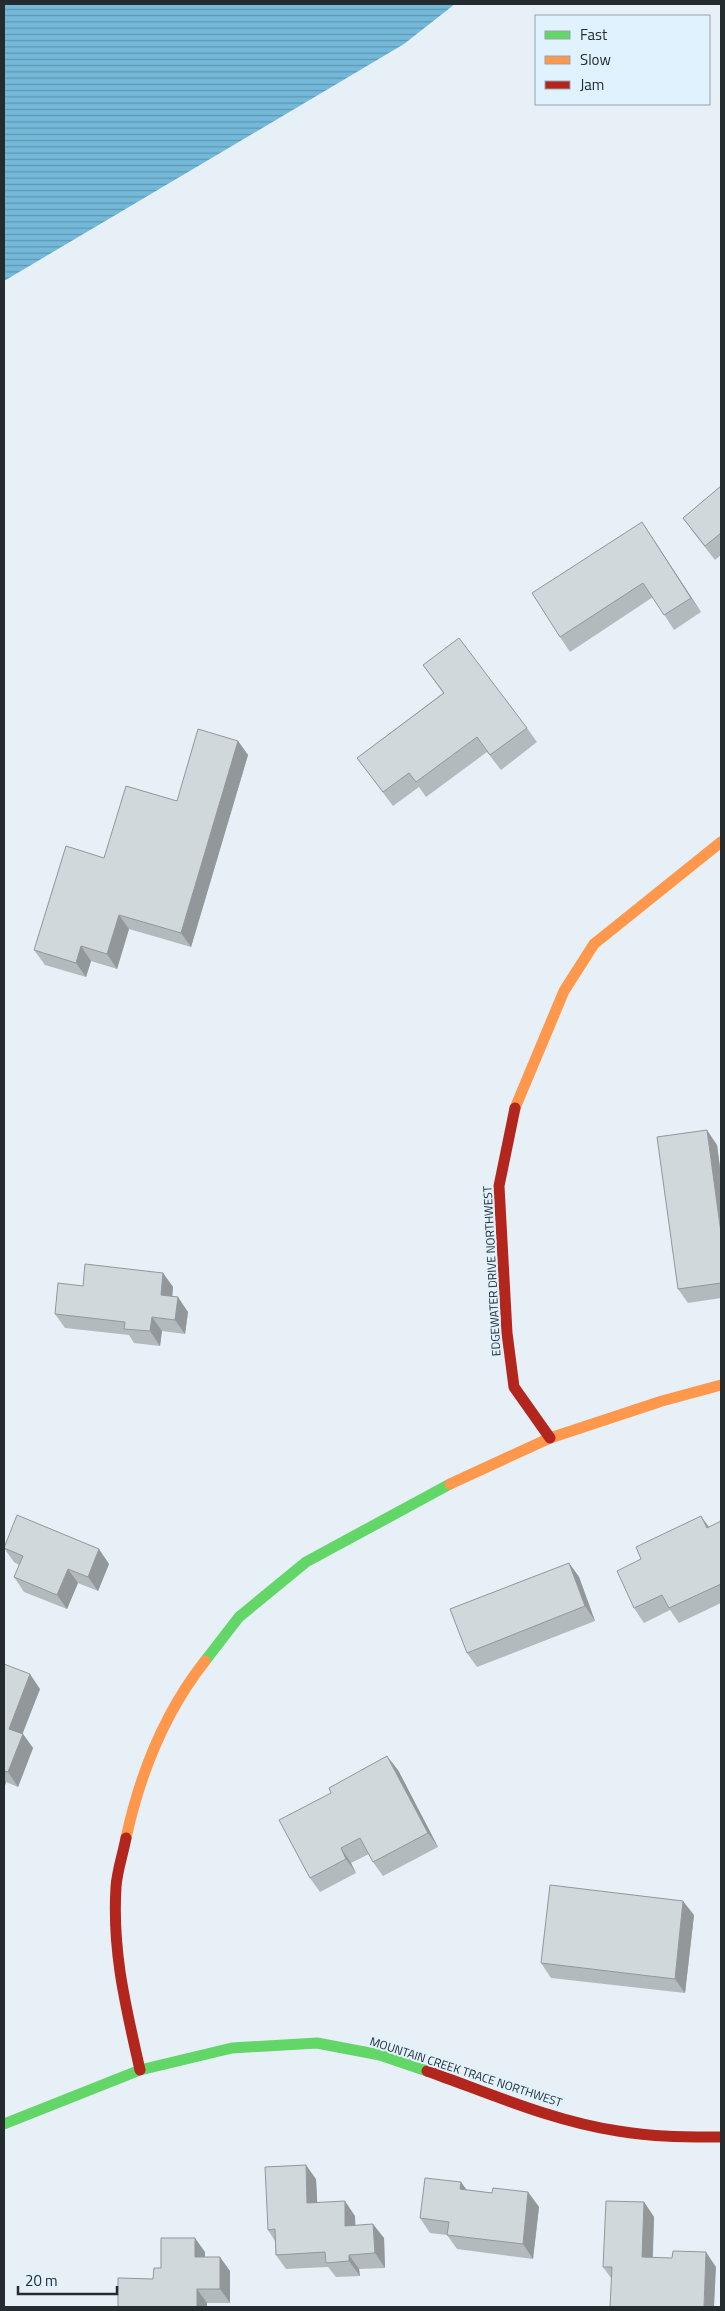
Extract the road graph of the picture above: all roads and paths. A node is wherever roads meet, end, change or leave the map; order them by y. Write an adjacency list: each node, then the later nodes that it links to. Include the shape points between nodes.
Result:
1 (721, 842): 3 (street, EDGEWATER DRIVE NORTHWEST, via 594,944 564,991 517,1100 499,1186 507,1332 514,1387)
2 (721, 1385): 3 (street)
3 (550, 1438): 4 (street, via 428,1495 306,1562 239,1617 185,1686 158,1737 135,1796 116,1885 115,1937 120,1983)
4 (140, 2070): 5 (street, MOUNTAIN CREEK TRACE NORTHWEST); 6 (street, MOUNTAIN CREEK TRACE NORTHWEST, via 232,2048 317,2043 380,2055 552,2115 616,2131 663,2137)
5 (4, 2124)
6 (721, 2137)

